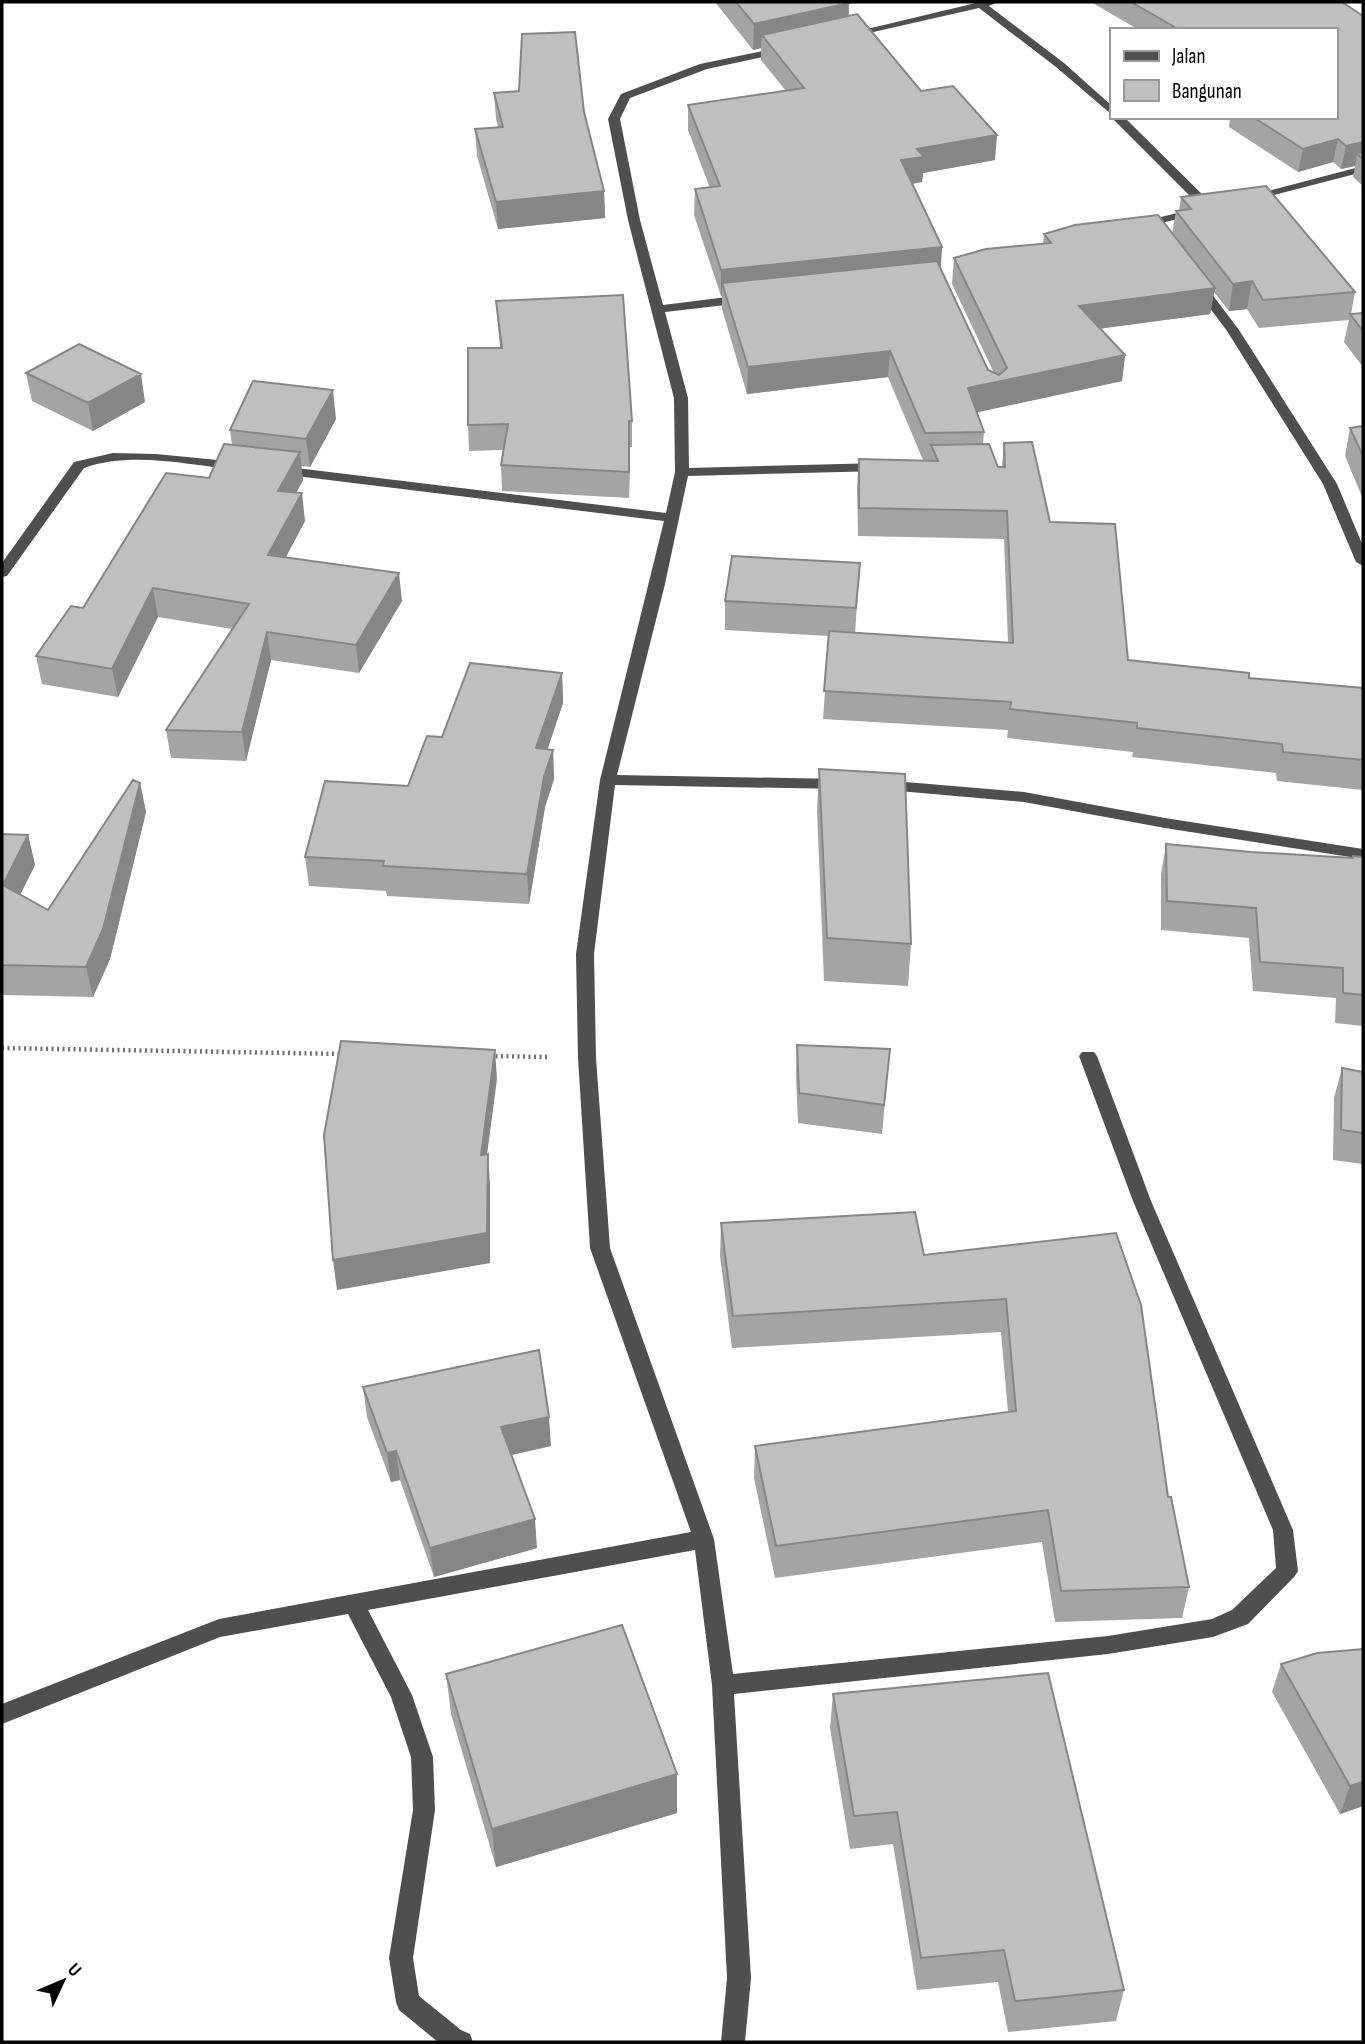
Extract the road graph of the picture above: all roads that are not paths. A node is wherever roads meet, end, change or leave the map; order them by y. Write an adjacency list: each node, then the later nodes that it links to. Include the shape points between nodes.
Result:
1 (987, 3): 2 (street); 4 (street)
2 (831, 39)
3 (804, 45): 11 (street, via 704,66 625,96 614,119)
4 (1110, 110)
5 (1119, 119): 7 (street)
6 (1363, 169): 7 (street)
7 (1221, 204): 8 (street, via 1154,229)
8 (1128, 230)
9 (1192, 277): 15 (street, via 1233,330 1330,484)
10 (758, 298): 11 (street)
11 (657, 309): 13 (street, via 681,398)
12 (890, 467): 13 (street)
13 (682, 472): 14 (street)
14 (672, 518): 16 (street, via 263,469 114,456 79,465); 17 (street)
15 (1363, 562)
16 (2, 573)
17 (608, 780): 18 (street, via 950,789 1024,797); 20 (street, via 585,954 600,1248)
18 (1363, 854)
19 (1088, 1056): 22 (street, via 1142,1201 1283,1530 1287,1571 1240,1616 1213,1628 1108,1644)
20 (704, 1539): 21 (street); 22 (street)
21 (354, 1603): 23 (street, via 219,1628); 24 (street, via 401,1695 422,1758 424,1810 401,1958 408,2002)
22 (723, 1685): 25 (street, via 739,1978)
23 (2, 1714)
24 (461, 2042)
25 (733, 2042)

